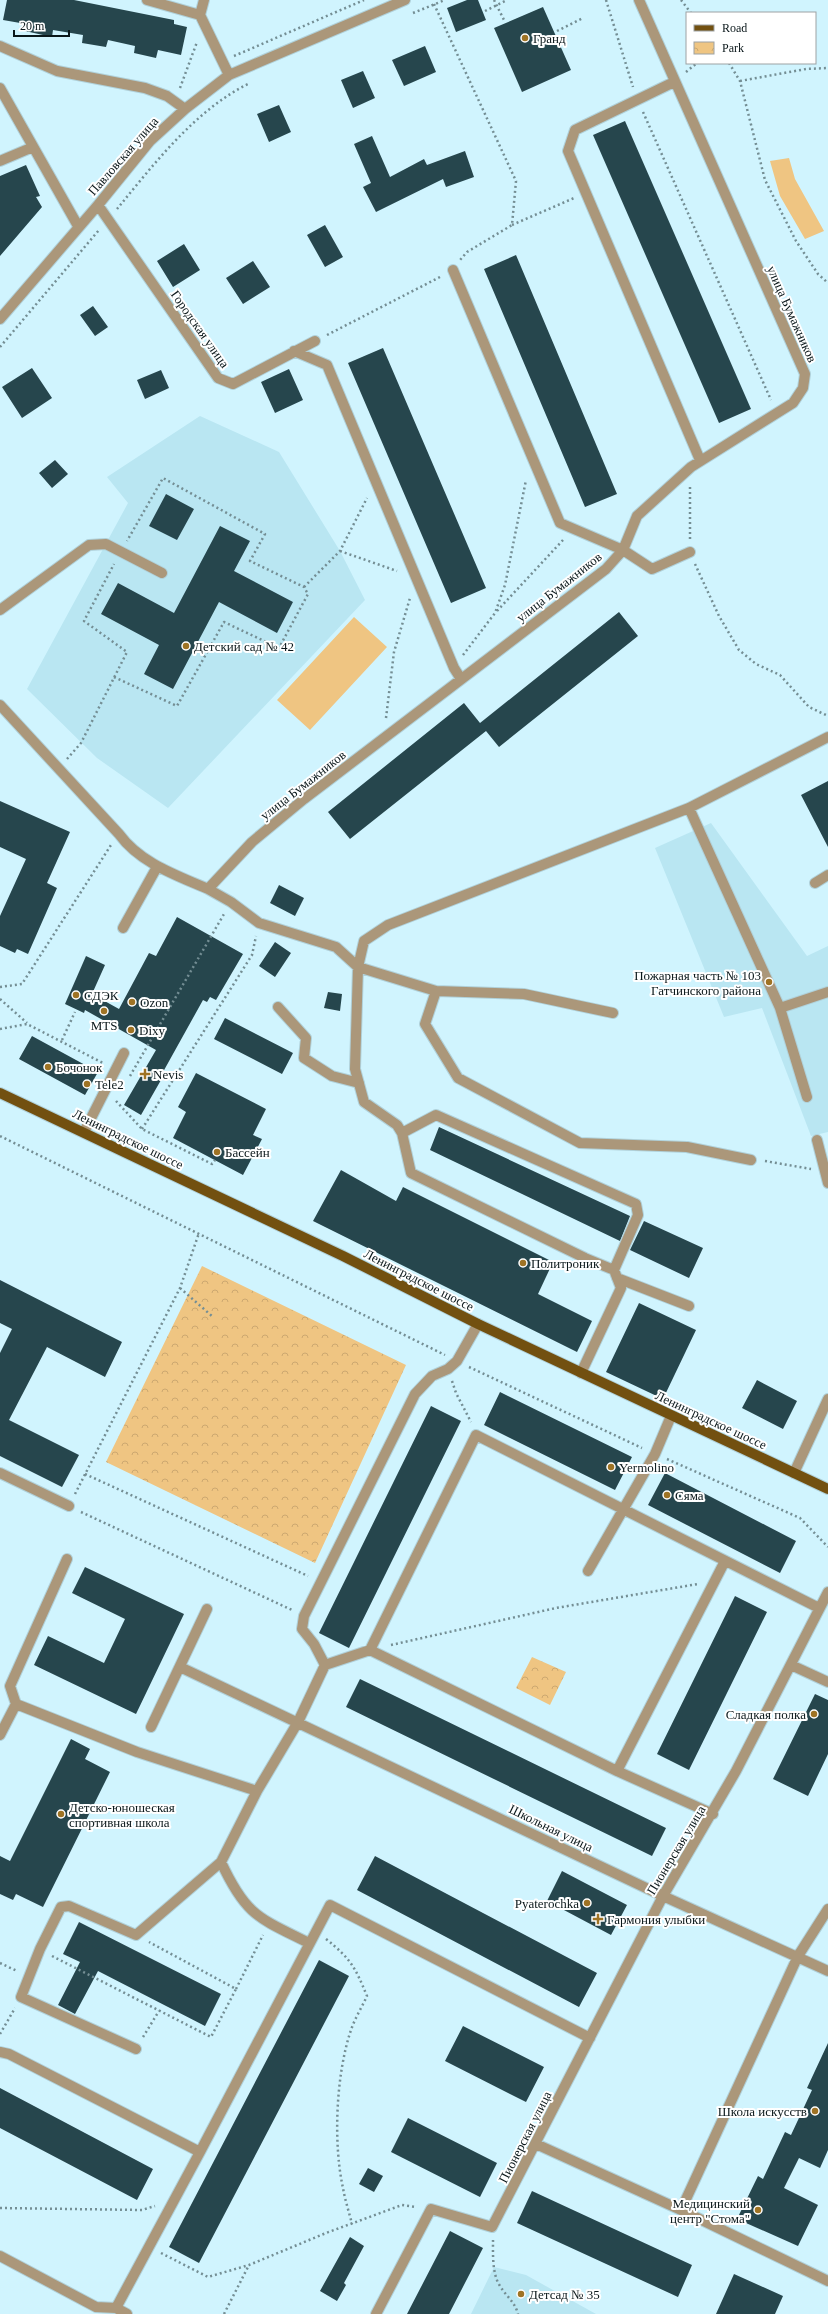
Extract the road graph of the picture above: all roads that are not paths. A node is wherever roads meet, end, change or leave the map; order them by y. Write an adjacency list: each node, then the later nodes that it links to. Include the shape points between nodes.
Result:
1 (147, 0): 5 (street)
2 (204, 0): 5 (street)
3 (405, 0): 7 (street, Павловская улица)
4 (639, 0): 8 (street, улица Бумажников)
5 (200, 15): 7 (street)
6 (0, 46): 10 (street, via 58,71 145,88 167,96)
7 (229, 75): 10 (street, Павловская улица)
8 (674, 82): 19 (street, улица Бумажников, via 805,374 803,388 793,403); 19 (street, via 575,130 568,151)
9 (0, 88): 11 (street)
10 (185, 109): 13 (street, Павловская улица, via 150,141)
11 (33, 147): 12 (street); 14 (street)
12 (0, 161)
13 (98, 205): 14 (street, Павловская улица); 18 (street, Городская улица, via 218,378 233,384)
14 (78, 226): 16 (street, Павловская улица)
15 (453, 270): 20 (street, via 560,523)
16 (0, 319)
17 (315, 341): 18 (street, Городская улица)
18 (294, 351): 24 (street, via 327,365 454,668)
19 (700, 460): 20 (street, улица Бумажников, via 637,516)
20 (623, 550): 21 (street, via 652,569); 24 (street, улица Бумажников, via 606,570)
21 (690, 552)
22 (162, 573): 23 (street, via 106,544 88,546)
23 (0, 610)
24 (461, 679): 31 (street, улица Бумажников, via 252,842)
25 (0, 705): 28 (street, via 128,846)
26 (828, 737): 27 (street)
27 (689, 808): 33 (street, via 388,925 364,941); 37 (street)
28 (157, 867): 31 (street); 32 (street)
29 (828, 875): 30 (street)
30 (815, 883)
31 (208, 889): 33 (street, via 259,923 336,947)
32 (123, 928)
33 (358, 967): 34 (street); 40 (street, via 355,1069)
34 (436, 991): 38 (street, via 524,994); 46 (street, via 425,1024 458,1078 580,1143 687,1147)
35 (828, 992): 37 (street)
36 (278, 1007): 40 (street, via 306,1038 304,1058 332,1076)
37 (780, 1008): 42 (street)
38 (613, 1013)
39 (124, 1053): 43 (street)
40 (359, 1083): 44 (street, via 364,1102 397,1125)
41 (0, 1093): 43 (main road, Ленинградское шоссе)
42 (807, 1097)
43 (84, 1132): 50 (main road, Ленинградское шоссе)
44 (402, 1133): 48 (street, via 410,1173); 48 (street, via 436,1115 636,1204 638,1215)
45 (817, 1140): 47 (street)
46 (750, 1160)
47 (828, 1183)
48 (615, 1274): 49 (street); 51 (street, via 621,1288)
49 (689, 1306)
50 (478, 1324): 51 (main road, Ленинградское шоссе); 66 (street, via 457,1361 448,1369 432,1376 415,1394 304,1616 302,1629 314,1644)
51 (581, 1373): 53 (main road, Ленинградское шоссе)
52 (828, 1399): 55 (street)
53 (672, 1416): 55 (main road, Ленинградское шоссе); 58 (street, via 655,1454)
54 (0, 1473): 57 (street)
55 (794, 1473): 56 (main road, Ленинградское шоссе)
56 (828, 1489)
57 (69, 1506)
58 (622, 1509): 60 (street); 61 (street); 65 (street, via 476,1435)
59 (66, 1559): 70 (street, via 10,1686)
60 (726, 1562): 63 (street); 74 (street)
61 (588, 1571)
62 (828, 1592): 63 (street, Пионерская улица)
63 (819, 1608): 67 (street, Пионерская улица)
64 (208, 1609): 68 (street)
65 (370, 1650): 66 (street); 74 (street)
66 (325, 1665): 71 (street)
67 (791, 1665): 69 (street); 76 (street, Пионерская улица)
68 (180, 1667): 71 (street, Школьная улица); 72 (street)
69 (828, 1682)
70 (16, 1704): 73 (street); 75 (street, via 137,1752)
71 (298, 1722): 75 (street); 78 (street, Школьная улица)
72 (151, 1727)
73 (0, 1735)
74 (617, 1770): 76 (street)
75 (257, 1791): 77 (street)
76 (713, 1814): 78 (street, Пионерская улица)
77 (221, 1862): 80 (street, via 242,1902 260,1919); 84 (street, via 136,1935 69,1906 61,1907 40,1949 21,1997)
78 (663, 1896): 81 (street, Школьная улица); 83 (street, Пионерская улица)
79 (828, 1909): 81 (street)
80 (309, 1943): 83 (street, via 330,1905); 87 (street)
81 (798, 1956): 82 (street, Школьная улица); 88 (street)
82 (828, 1971)
83 (590, 2038): 86 (street, Пионерская улица)
84 (136, 2049)
85 (0, 2052): 87 (street, via 9,2054)
86 (536, 2144): 88 (street); 93 (street, Пионерская улица, via 492,2227 431,2209)
87 (200, 2152): 91 (street)
88 (681, 2210): 90 (street)
89 (0, 2256): 91 (street, via 96,2306)
90 (828, 2281)
91 (116, 2308): 92 (street)
92 (128, 2314)
93 (376, 2314)

